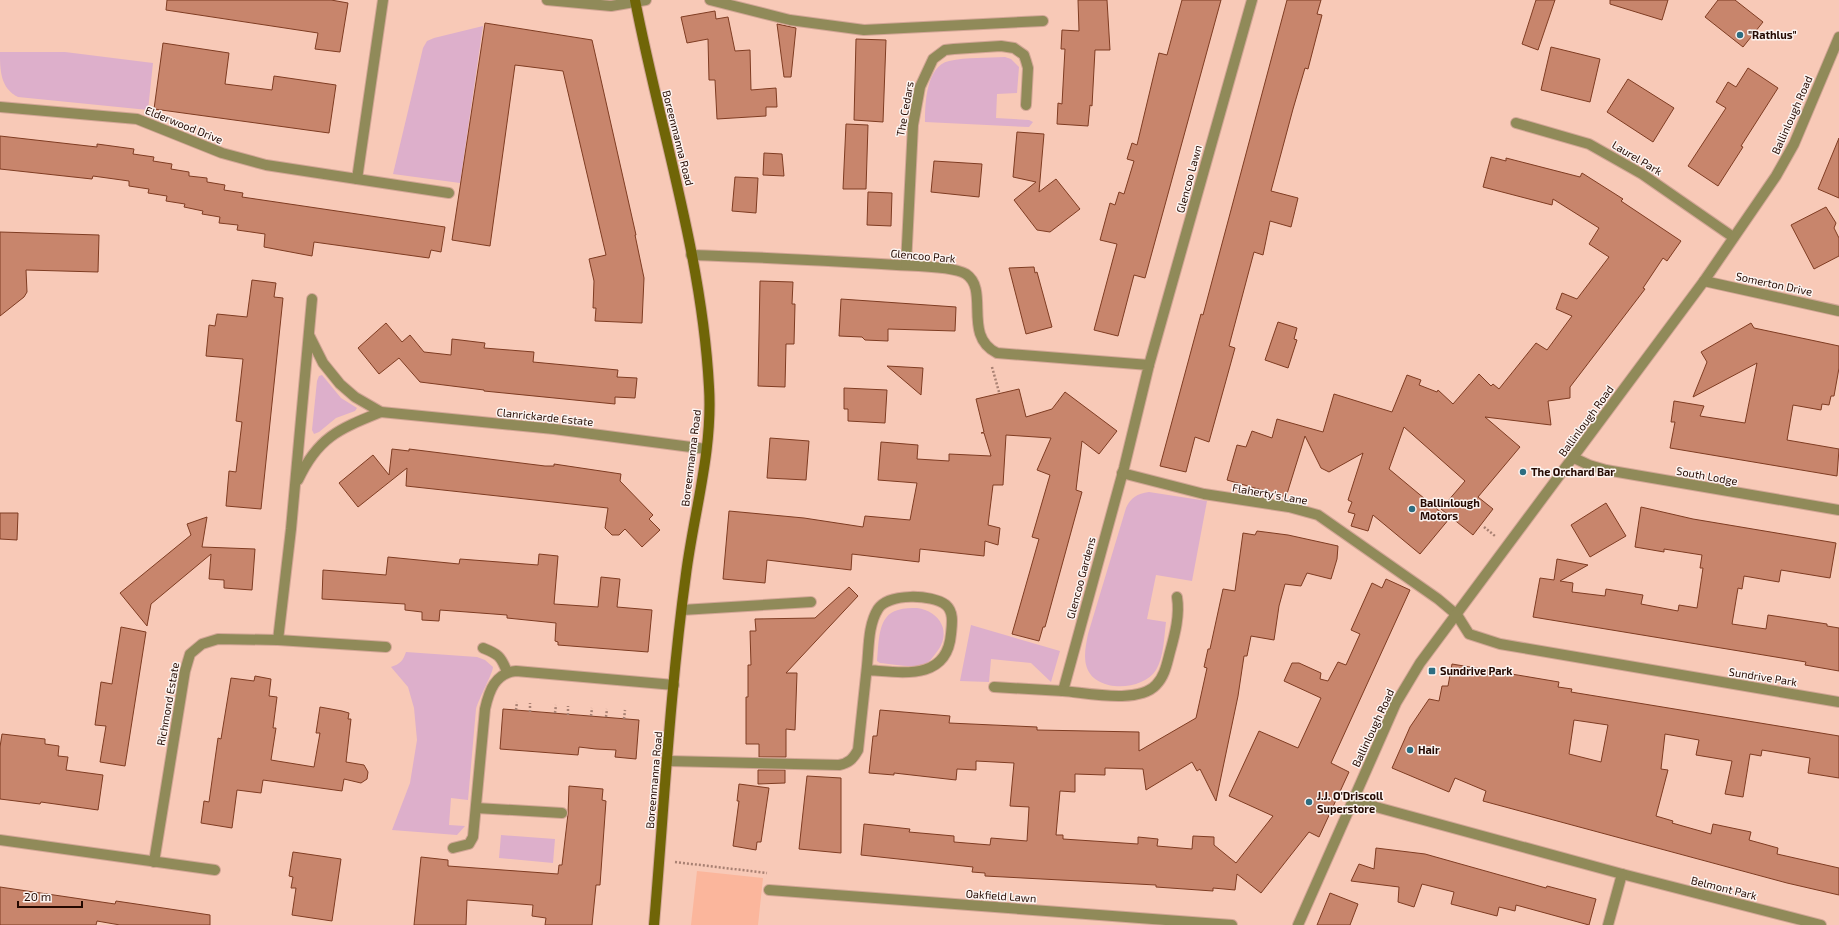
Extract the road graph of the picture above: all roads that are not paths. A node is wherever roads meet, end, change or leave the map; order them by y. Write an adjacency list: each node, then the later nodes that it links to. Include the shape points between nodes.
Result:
1 (383, 0): 12 (street)
2 (547, 0): 6 (street, via 611,6)
3 (646, 0): 6 (street)
4 (710, 0): 7 (street, via 790,20 864,30)
5 (1252, 0): 21 (street, Glencoo Lawn)
6 (635, 1): 15 (main road, Boreenmanna Road)
7 (1043, 21)
8 (1839, 37): 14 (street, Ballinlough Road, via 1794,144 1776,176)
9 (1026, 105): 16 (street, The Cedars, via 1028,68 1024,55 1014,48 1001,46 945,50 933,59 920,87 912,125)
10 (0, 107): 12 (street, Elderwood Drive, via 137,119 222,153 260,164)
11 (1516, 124): 14 (street, Laurel Park, via 1589,144 1642,174)
12 (357, 179): 13 (street, Elderwood Drive)
13 (449, 193)
14 (1733, 237): 17 (street, Ballinlough Road)
15 (691, 255): 16 (street, Glencoo Park); 23 (main road, Boreenmanna Road, via 700,300 709,387)
16 (906, 265): 21 (street, Glencoo Park, via 957,270 967,274 973,282 976,294 980,336 988,349 997,353)
17 (1704, 281): 19 (street, Somerton Drive); 24 (street, Ballinlough Road)
18 (312, 299): 20 (street, Clanrickarde Estate)
19 (1839, 310)
20 (309, 336): 22 (street, Clanrickarde Estate, via 323,363 340,384 355,397); 26 (street, Clanrickarde Estate)
21 (1149, 365): 25 (street)
22 (381, 412): 23 (street, Clanrickarde Estate); 26 (street, Clanrickarde Estate, via 346,427 322,443)
23 (706, 449): 30 (main road, Boreenmanna Road)
24 (1574, 458): 27 (street, South Lodge, via 1606,470); 31 (street, Ballinlough Road)
25 (1122, 472): 31 (street, Flaherty's Lane, via 1204,494 1289,507 1318,515 1413,580); 39 (street, Glencoo Gardens)
26 (295, 486): 32 (street, Clanrickarde Estate)
27 (1839, 510)
28 (1177, 597): 39 (street, via 1179,609 1172,645 1164,672 1156,685 1139,695)
29 (811, 602): 30 (street)
30 (682, 610): 37 (main road, Boreenmanna Road)
31 (1457, 615): 40 (street, Sundrive Park, via 1469,634 1500,644); 42 (street, Ballinlough Road, via 1420,663 1396,703)
32 (278, 640): 33 (street, Richmond Estate); 47 (street, Richmond Estate, via 218,639 202,644 190,654 185,671)
33 (386, 647)
34 (483, 648): 36 (street, via 496,653 503,660)
35 (866, 670): 35 (street, via 912,673 934,666 945,653 951,640 951,612 946,605 938,601 898,597 885,602 877,611 871,627); 41 (street, via 858,750 847,763 839,765)
36 (507, 672): 37 (street); 43 (street, via 495,682 488,694)
37 (674, 685): 41 (main road, Boreenmanna Road)
38 (994, 687): 39 (street)
39 (1063, 691)
40 (1839, 702)
41 (668, 761): 51 (main road, Boreenmanna Road)
42 (1354, 801): 49 (street, Belmont Park); 53 (street, Ballinlough Road)
43 (476, 808): 44 (street); 46 (street, via 473,836 468,844)
44 (562, 813)
45 (0, 840): 47 (street)
46 (453, 848)
47 (154, 862): 48 (street)
48 (215, 870)
49 (1622, 874): 54 (street); 55 (street, Belmont Park)
50 (769, 890): 52 (street, Oakfield Lawn)
51 (654, 925)
52 (1232, 925)
53 (1298, 925)
54 (1608, 925)
55 (1821, 925)

